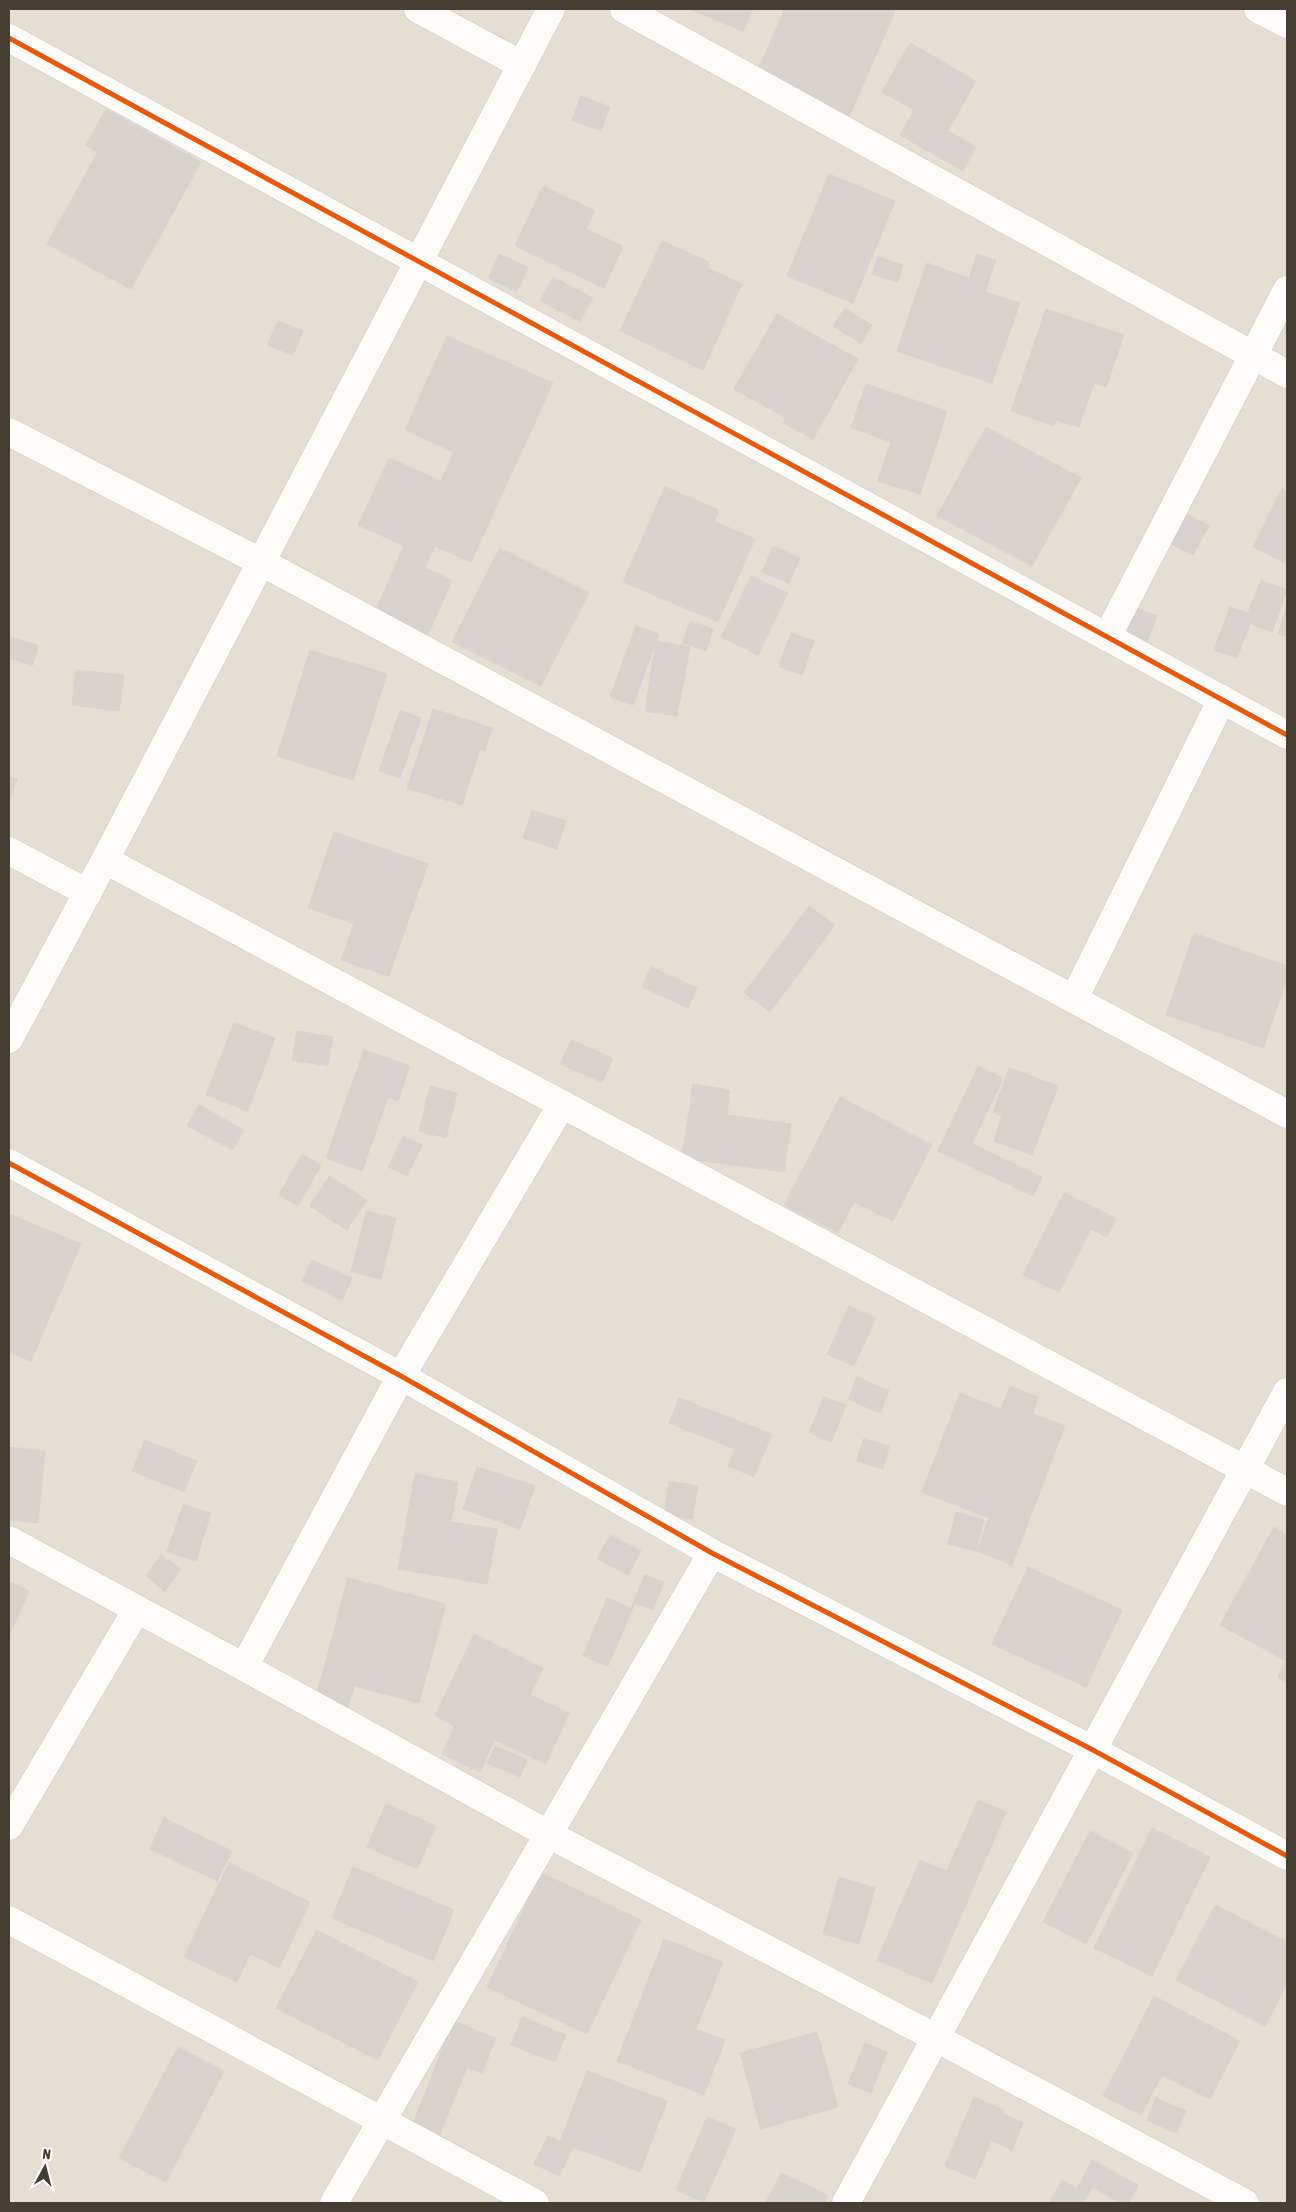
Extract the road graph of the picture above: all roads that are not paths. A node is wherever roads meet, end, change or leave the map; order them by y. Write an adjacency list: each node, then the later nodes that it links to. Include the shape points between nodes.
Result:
1 (418, 9): 7 (street)
2 (551, 9): 7 (street)
3 (624, 9): 10 (street)
4 (1258, 9): 5 (street)
5 (1287, 24)
6 (9, 38): 8 (street)
7 (522, 65): 8 (street)
8 (419, 261): 13 (street); 14 (street)
9 (1287, 290): 10 (street)
10 (1254, 356): 11 (street); 14 (street)
11 (1287, 374)
12 (9, 432): 13 (street)
13 (261, 562): 18 (street); 20 (street)
14 (1108, 636): 15 (street)
15 (1222, 699): 16 (street); 20 (street)
16 (1287, 734)
17 (9, 851): 19 (street)
18 (105, 860): 19 (street); 22 (street)
19 (88, 893): 21 (street)
20 (1074, 1000): 23 (street)
21 (9, 1039)
22 (562, 1104): 25 (street); 27 (street)
23 (1287, 1114)
24 (9, 1163): 25 (street)
25 (401, 1376): 30 (street); 32 (street)
26 (1287, 1392): 27 (street)
27 (1245, 1470): 28 (street); 33 (street)
28 (1287, 1492)
29 (9, 1540): 31 (street)
30 (712, 1553): 33 (street); 35 (street)
31 (137, 1609): 32 (street); 34 (street)
32 (244, 1667): 35 (street)
33 (1093, 1750): 36 (street); 38 (street)
34 (9, 1826)
35 (548, 1834): 38 (street); 39 (street)
36 (1287, 1856)
37 (9, 1920): 39 (street)
38 (936, 2038): 42 (street); 43 (street)
39 (381, 2122): 40 (street); 41 (street)
40 (334, 2203)
41 (535, 2203)
42 (846, 2203)
43 (1245, 2203)

